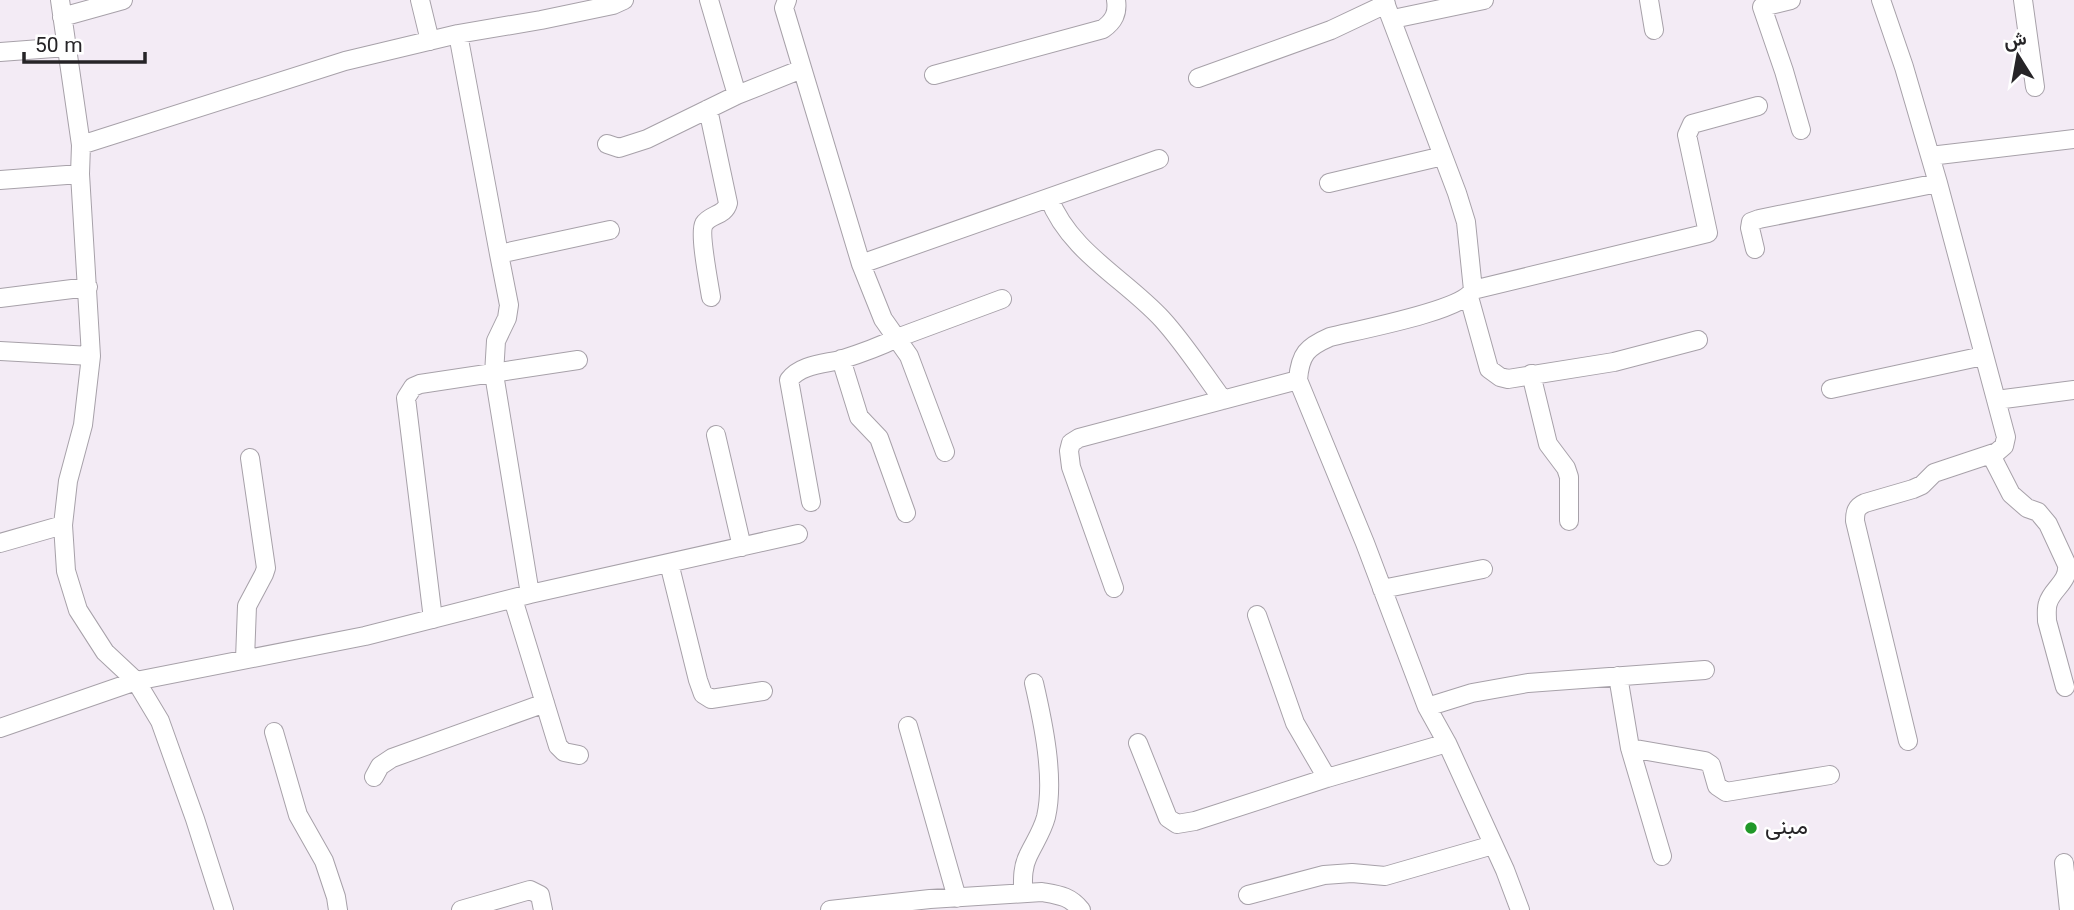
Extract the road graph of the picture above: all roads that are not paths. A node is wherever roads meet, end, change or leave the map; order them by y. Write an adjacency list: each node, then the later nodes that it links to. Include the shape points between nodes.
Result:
1 (123, 0): 12 (street)
2 (420, 0): 16 (street)
3 (624, 0): 15 (street)
4 (709, 0): 23 (street)
5 (787, 0): 19 (street, via 784,8)
6 (1116, 0): 20 (street, via 1116,13 1104,29)
7 (1484, 0): 13 (street)
8 (1649, 0): 14 (street)
9 (1791, 0): 26 (street, via 1762,7)
10 (1881, 0): 31 (street)
11 (2023, 0): 22 (street)
12 (61, 8): 17 (street)
13 (1387, 8): 21 (street); 30 (street)
14 (1654, 30)
15 (458, 34): 16 (street); 40 (street)
16 (430, 41): 29 (street, via 345,61)
17 (67, 47): 18 (street); 29 (street)
18 (0, 52)
19 (802, 69): 23 (street); 41 (street)
20 (934, 75)
21 (1198, 78)
22 (2035, 87)
23 (737, 95): 25 (street)
24 (1758, 107): 43 (street, via 1692,124 1687,135 1708,233)
25 (708, 109): 28 (street, via 647,139 619,148); 44 (street, via 728,203 702,230)
26 (1801, 130)
27 (2074, 139): 31 (street)
28 (607, 144)
29 (81, 145): 33 (street)
30 (1443, 156): 35 (street); 43 (street, via 1465,222)
31 (1930, 156): 36 (street)
32 (1158, 159): 37 (street)
33 (80, 174): 34 (street); 42 (street)
34 (0, 180)
35 (1329, 183)
36 (1938, 183): 39 (street, via 1759,219 1751,222 1750,228); 51 (street)
37 (1049, 198): 41 (street); 59 (street, via 1082,249 1163,320)
38 (610, 230): 40 (street)
39 (1755, 249)
40 (499, 254): 54 (street, via 509,305 496,341)
41 (861, 264): 47 (street, via 883,319)
42 (88, 287): 45 (street); 50 (street)
43 (1471, 293): 55 (street, via 1489,369 1508,379); 56 (street, via 1441,310 1316,343 1303,355)
44 (711, 297)
45 (0, 298)
46 (1002, 299): 47 (street)
47 (897, 338): 52 (street); 62 (street, via 913,364)
48 (1698, 340): 55 (street, via 1614,362)
49 (0, 351): 50 (street)
50 (91, 356): 68 (street)
51 (1983, 356): 57 (street); 60 (street)
52 (841, 359): 65 (street, via 801,370 789,380); 66 (street, via 859,417 879,438)
53 (578, 360): 54 (street)
54 (494, 374): 76 (street); 78 (street, via 420,384 406,398)
55 (1531, 374): 67 (street, via 1548,444 1569,477)
56 (1298, 380): 59 (street); 75 (street)
57 (1831, 388)
58 (2074, 390): 60 (street)
59 (1223, 400): 74 (street, via 1071,443 1071,467)
60 (1996, 400): 63 (street, via 2006,437 2004,446)
61 (716, 436): 71 (street)
62 (945, 452)
63 (1991, 455): 84 (street, via 2011,494 2043,516 2067,565 2065,578 2046,611); 91 (street, via 1934,473 1922,485 1865,503 1855,512)
64 (250, 458): 79 (street, via 266,568 247,606)
65 (811, 502)
66 (906, 513)
67 (1569, 521)
68 (64, 525): 70 (street); 82 (street, via 65,562 78,610 105,652)
69 (798, 534): 71 (street)
70 (0, 543)
71 (742, 547): 72 (street)
72 (669, 563): 76 (street); 85 (street, via 703,694 711,699)
73 (1483, 569): 75 (street)
74 (1114, 588)
75 (1382, 589): 87 (street)
76 (522, 596): 78 (street); 86 (street)
77 (1257, 615): 98 (street, via 1295,723)
78 (433, 619): 79 (street)
79 (245, 659): 82 (street)
80 (1705, 670): 81 (street)
81 (1618, 676): 87 (street, via 1528,683); 94 (street)
82 (136, 681): 89 (street); 105 (street, via 160,721)
83 (1034, 683): 102 (street, via 1044,730 1048,803 1040,836 1023,870)
84 (2065, 687)
85 (763, 691)
86 (545, 703): 95 (street, via 558,746); 97 (street, via 392,758)
87 (1427, 707): 93 (street)
88 (908, 726): 104 (street)
89 (0, 728)
90 (274, 732): 106 (street, via 298,815 324,861)
91 (1908, 741)
92 (1138, 743): 98 (street, via 1168,818 1177,824)
93 (1447, 743): 98 (street); 99 (street)
94 (1630, 748): 96 (street, via 1705,761 1711,765 1717,786 1727,792); 100 (street)
95 (579, 755)
96 (1830, 775)
97 (374, 777)
98 (1327, 778)
99 (1493, 845): 103 (street, via 1385,876 1324,875); 111 (street)
100 (1662, 856)
101 (2064, 863): 112 (street)
102 (1023, 893): 104 (street); 110 (street, via 1061,895)
103 (1248, 895)
104 (957, 898): 109 (street)
105 (224, 910)
106 (338, 910)
107 (461, 910): 108 (street, via 530,890 540,895)
108 (543, 910)
109 (830, 910)
110 (1081, 910)
111 (1520, 910)
112 (2069, 910)

